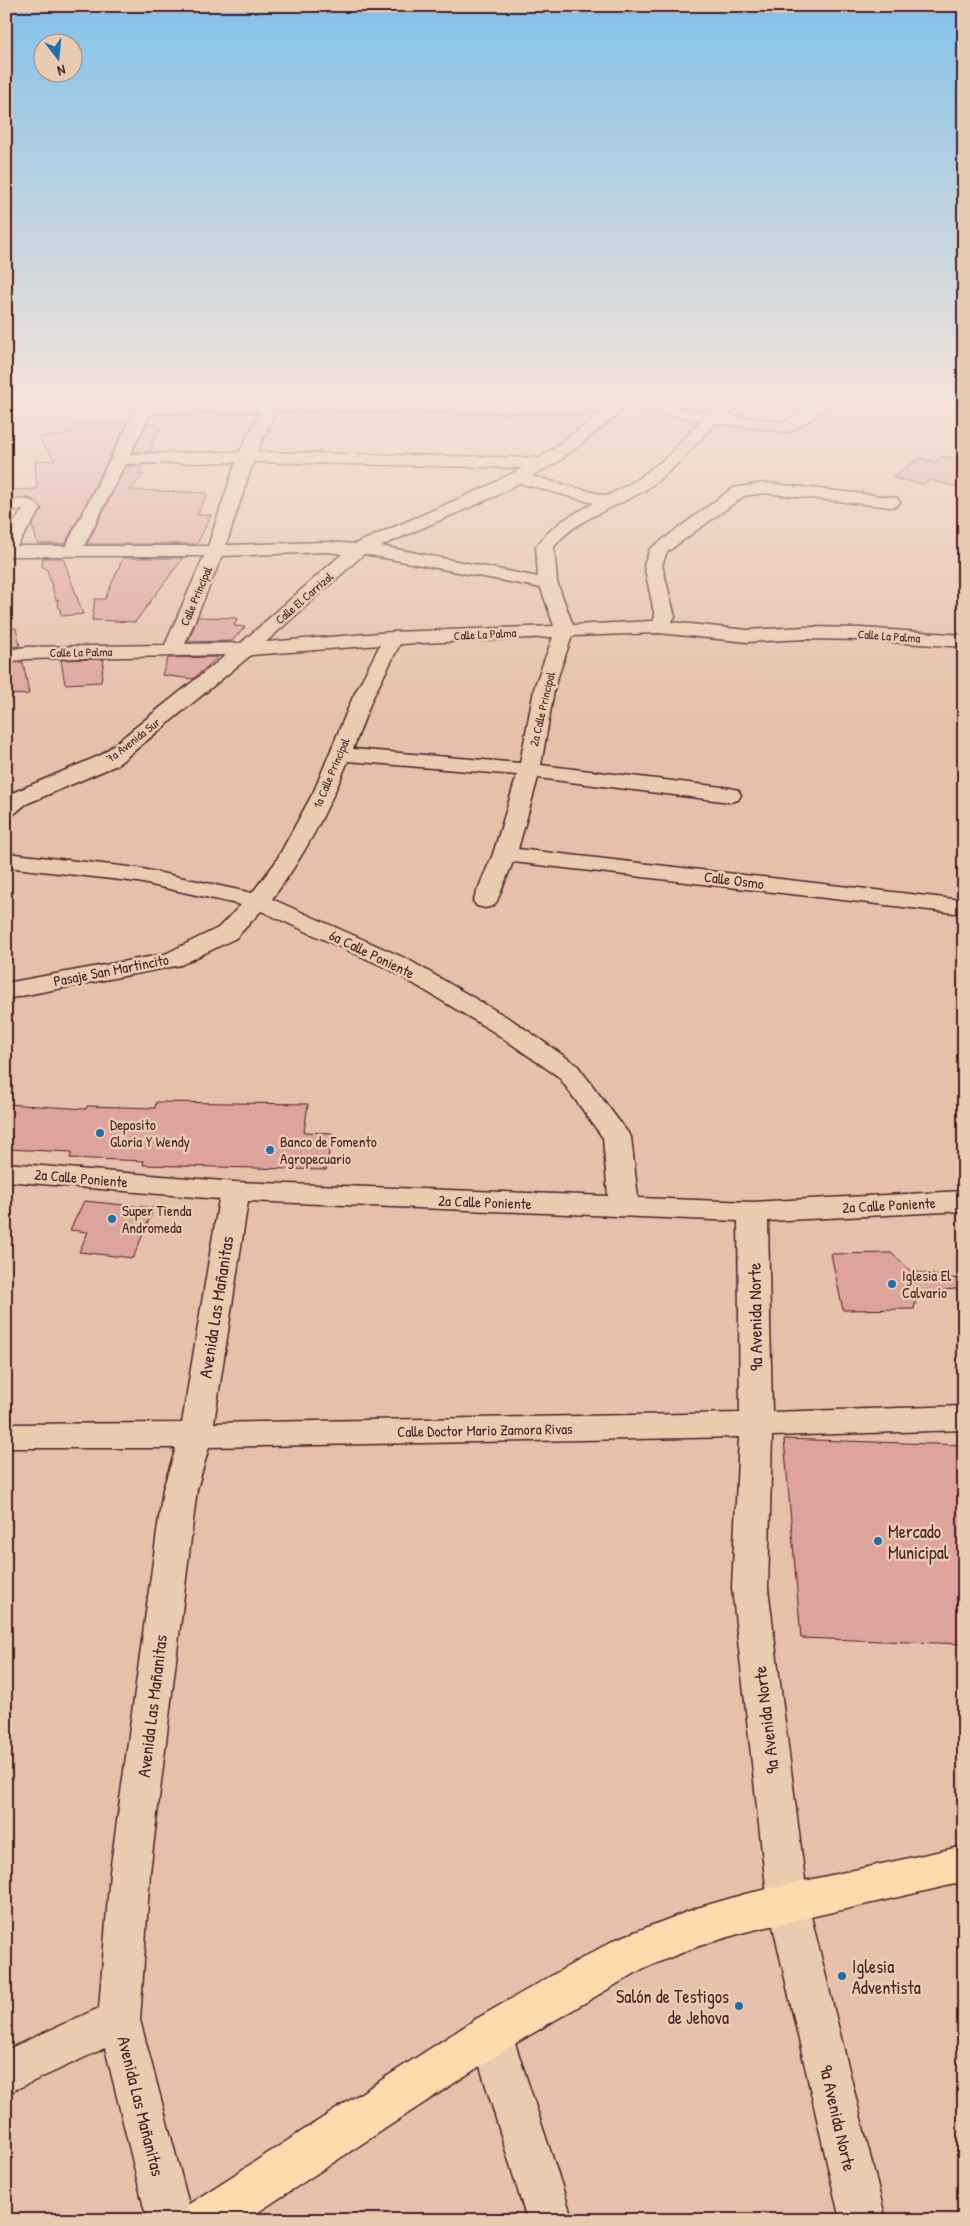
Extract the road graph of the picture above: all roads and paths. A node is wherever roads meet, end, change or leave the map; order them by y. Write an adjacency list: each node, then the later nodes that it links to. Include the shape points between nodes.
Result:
1 (30, 507): 8 (street, via 32,509)
2 (94, 507): 9 (street)
3 (230, 507): 10 (street, Calle Principal)
4 (456, 507): 7 (street, Calle El Carrizal)
5 (599, 507): 11 (street, via 558,530 545,548)
6 (718, 507): 12 (street, via 659,549 653,565 665,617)
7 (360, 549): 10 (street); 11 (street); 16 (street, Calle El Carrizal)
8 (6, 550): 9 (street)
9 (73, 550): 10 (street)
10 (215, 551): 17 (street, Calle Principal)
11 (548, 584): 13 (street)
12 (659, 627): 13 (street, Calle La Palma); 15 (street, Calle La Palma, via 748,636 852,634)
13 (565, 630): 14 (street, Calle La Palma); 20 (street, 2a Calle Principal, via 545,685)
14 (393, 638): 16 (street, Calle La Palma); 19 (street, 1a Calle Principal, via 362,698)
15 (964, 641)
16 (246, 648): 17 (street, Calle La Palma); 22 (street, 7a Avenida Sur, via 109,760 18,799)
17 (173, 650): 18 (street, Calle La Palma)
18 (6, 656)
19 (339, 754): 20 (street); 25 (street, 1a Calle Principal, via 325,791 286,865)
20 (529, 770): 21 (street); 23 (street, 2a Calle Principal)
21 (730, 795)
22 (6, 809)
23 (505, 854): 26 (street, 2a Calle Principal); 27 (street, Calle Osmo)
24 (6, 860): 25 (street, 6a Calle Poniente, via 138,875)
25 (258, 901): 28 (street, Pasaje San Martincito, via 227,933 172,960); 32 (street, 6a Calle Poniente, via 398,964 503,1026 568,1071 617,1137)
26 (485, 901)
27 (963, 911)
28 (6, 991)
29 (6, 1172): 30 (street, 2a Calle Poniente)
30 (235, 1191): 32 (street, 2a Calle Poniente); 37 (street, Avenida Las Mañanitas)
31 (964, 1201): 33 (street, 2a Calle Poniente)
32 (624, 1207): 33 (street, 2a Calle Poniente)
33 (753, 1212): 35 (street, 9a Avenida Norte)
34 (964, 1418): 35 (street, Calle Doctor Mario Zamora Rivas)
35 (756, 1425): 37 (street, Calle Doctor Mario Zamora Rivas); 39 (street, 9a Avenida Norte, via 750,1588)
36 (6, 1436): 37 (street, Calle Doctor Mario Zamora Rivas)
37 (196, 1436): 40 (street, Avenida Las Mañanitas, via 179,1499 130,1872)
38 (964, 1864): 39 (main road)
39 (788, 1904): 41 (main road, via 697,1927 629,1954); 46 (street, 9a Avenida Norte)
40 (119, 2020): 42 (street); 43 (street, Avenida Las Mañanitas)
41 (491, 2034): 44 (main road); 45 (street)
42 (6, 2072)
43 (170, 2220)
44 (205, 2220)
45 (550, 2220)
46 (862, 2220)

